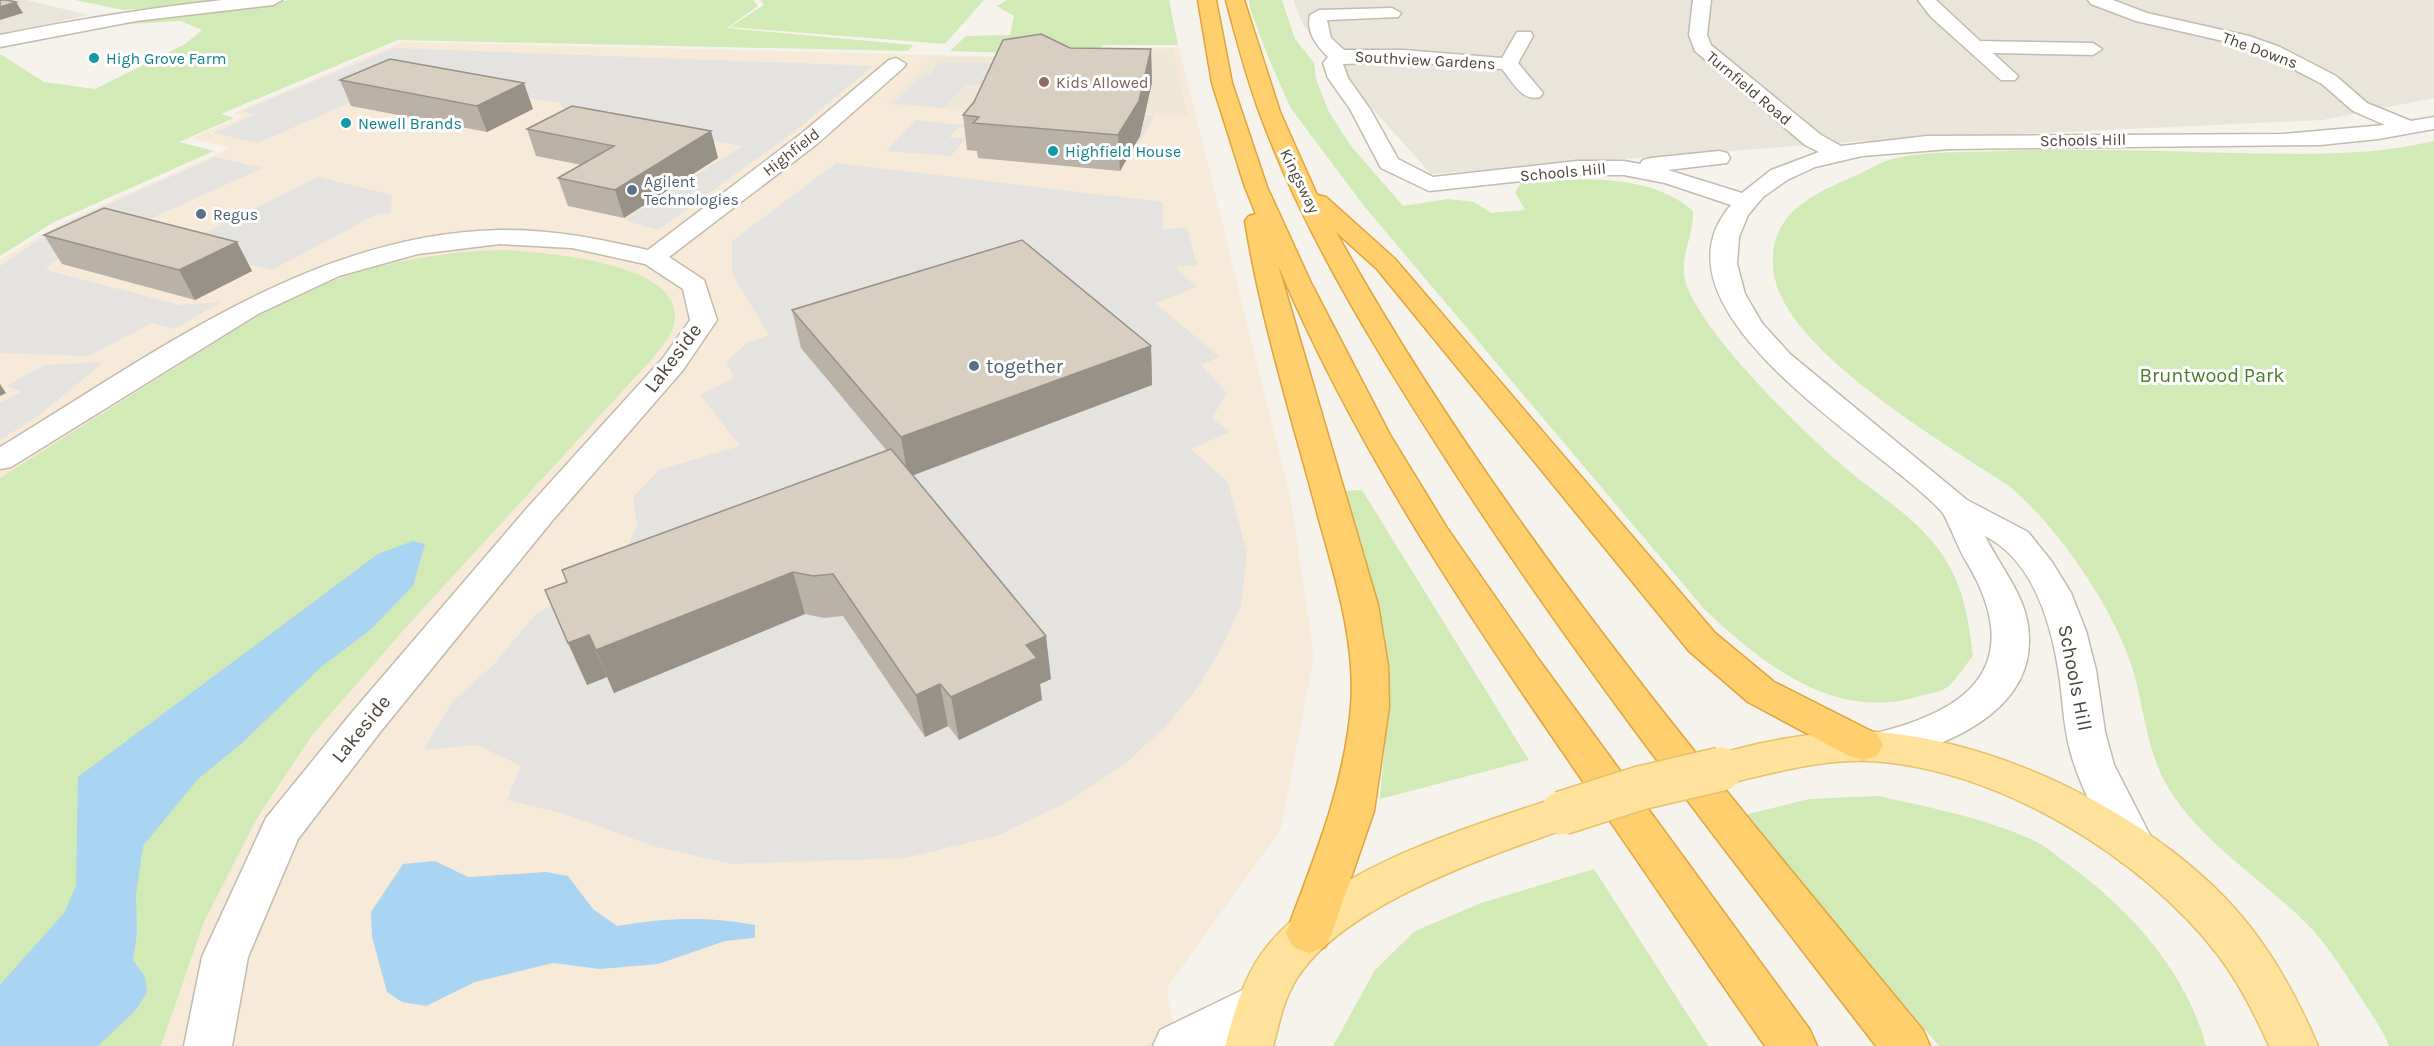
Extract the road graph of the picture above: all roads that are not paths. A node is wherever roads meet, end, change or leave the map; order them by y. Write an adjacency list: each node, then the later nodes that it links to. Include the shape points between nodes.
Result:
1 (273, 0): 10 (street, via 76,23)
2 (1207, 0): 25 (highway, via 1222,83)
3 (1235, 0): 26 (highway, Kingsway, via 1258,83)
4 (1702, 0): 20 (street, Turnfield Road, via 1698,35 1702,47 1813,141)
5 (1927, 0): 11 (street)
6 (2097, 0): 19 (street, The Downs, via 2273,51 2329,80 2360,107)
7 (1316, 7): 8 (street, Southview Gardens); 13 (street, Southview Gardens, via 1325,45)
8 (1392, 13)
9 (1524, 36): 14 (street)
10 (0, 41)
11 (1977, 47): 12 (street); 16 (street)
12 (2093, 49)
13 (1339, 56): 14 (street, Southview Gardens, via 1404,56); 24 (street, Southview Gardens, via 1333,63 1338,78 1389,163)
14 (1508, 64): 17 (street, Southview Gardens)
15 (893, 66): 29 (street, Highfield, via 809,140)
16 (2008, 75)
17 (1533, 93)
18 (2434, 123): 19 (street, Schools Hill)
19 (2409, 128): 20 (street, Schools Hill, via 2285,140 1973,141)
20 (1838, 153): 28 (street, Schools Hill, via 1787,172)
21 (1719, 158): 22 (street, via 1661,163)
22 (1642, 171): 23 (street, Schools Hill, via 1577,168); 28 (street, Schools Hill)
23 (1484, 180): 24 (street, Schools Hill); 27 (street, Schools Hill)
24 (1429, 184)
25 (1256, 187): 34 (highway, via 1257,225 1267,277 1360,605 1369,666 1370,707 1353,811); 38 (highway, via 1332,353 1433,533)
26 (1301, 187): 32 (highway, via 1386,264 1702,642 1761,692); 39 (highway, Kingsway, via 1392,351 1509,532 1604,660)
27 (1502, 202)
28 (1746, 202): 31 (street, Schools Hill, via 1733,217 1725,237 1724,266 1728,285 1749,325 1788,369)
29 (653, 258): 30 (street, Lakeside, via 572,241 500,237 416,247 330,271 249,308); 36 (street, Lakeside, via 694,285 704,320 673,364 540,514 281,830 225,957)
30 (0, 460)
31 (1959, 509): 32 (street, Schools Hill, via 1971,543 2006,605 2012,648 2009,663 1997,684 1974,708 1946,726); 33 (street, Schools Hill, via 2017,541 2039,569 2058,604 2073,650 2091,756)
32 (1872, 746): 33 (main road, via 1947,759 2027,787 2100,824); 34 (main road, bridge, via 1793,753 1640,788 1562,813 1435,859 1343,907)
33 (2136, 849): 40 (main road, via 2181,886 2228,935 2258,973)
34 (1309, 933): 35 (main road, via 1290,955)
35 (1254, 1025): 37 (street)
36 (208, 1046)
37 (1177, 1046)
38 (1794, 1046)
39 (1906, 1046)
40 (2294, 1046)

